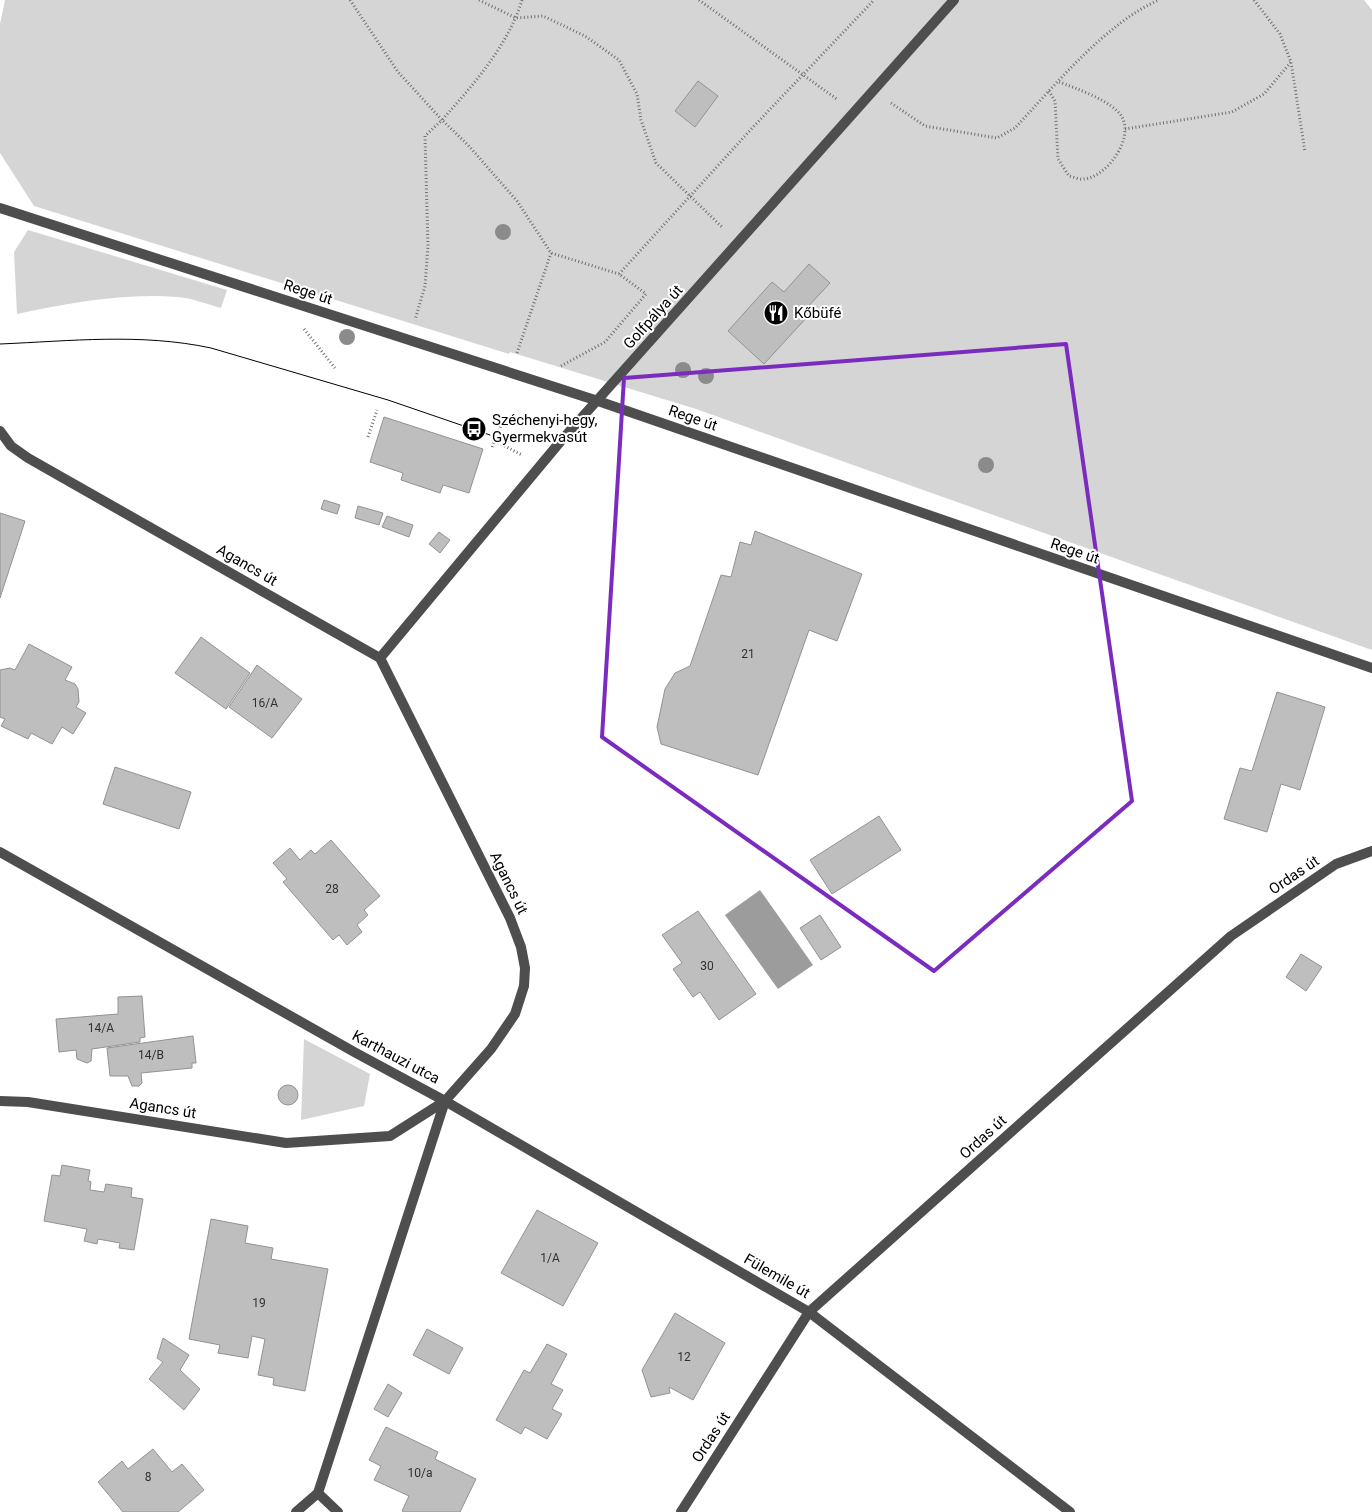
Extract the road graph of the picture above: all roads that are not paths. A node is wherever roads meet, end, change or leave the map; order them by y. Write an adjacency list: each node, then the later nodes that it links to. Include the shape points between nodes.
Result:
1 (954, 0): 3 (street, Golfpálya út)
2 (0, 208): 3 (street, Rege út)
3 (598, 401): 5 (street, Golfpálya út); 6 (street, Rege út)
4 (0, 431): 5 (street, Agancs út, via 11,446 28,458)
5 (380, 658): 10 (street, Agancs út, via 510,918 525,968 524,986 514,1014 491,1049)
6 (1372, 668)
7 (1372, 851): 11 (street, Ordas út, via 1336,864 1231,936)
8 (0, 852): 10 (street, Karthauzi utca)
9 (0, 1101): 10 (street, Agancs út, via 28,1102 286,1142 390,1136)
10 (445, 1101): 11 (street, Fülemile út); 12 (street, Karthauzi utca)
11 (809, 1312): 15 (street, Ordas út); 16 (street, Fülemile út)
12 (318, 1493): 13 (street); 14 (street)
13 (296, 1512)
14 (338, 1512)
15 (681, 1512)
16 (1070, 1512)

